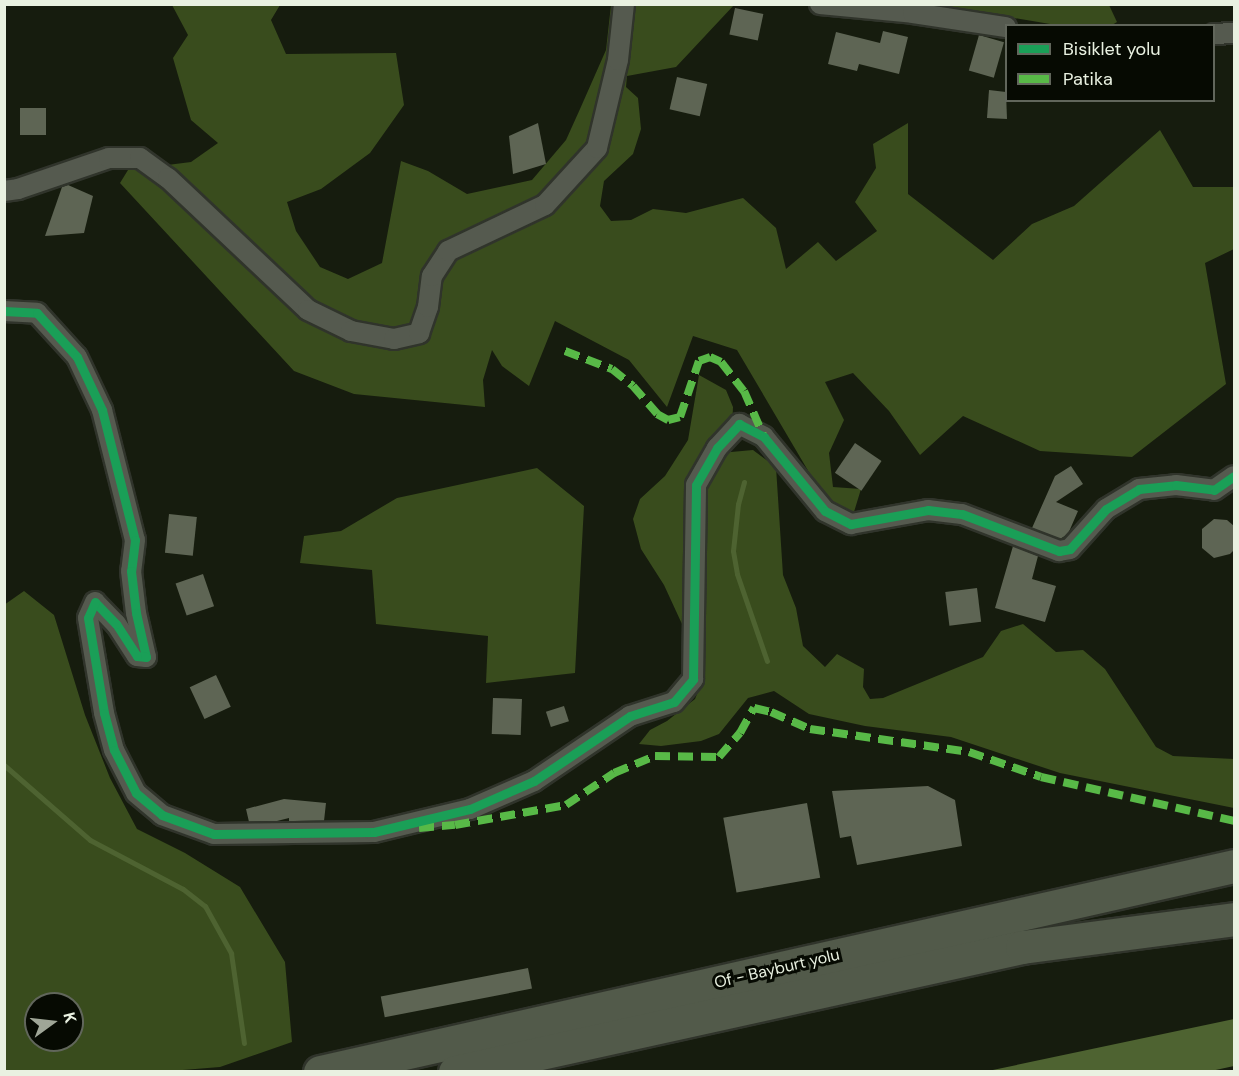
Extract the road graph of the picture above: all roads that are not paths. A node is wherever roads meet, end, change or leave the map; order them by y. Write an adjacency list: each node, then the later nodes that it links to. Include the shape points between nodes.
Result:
1 (624, 4): 6 (street, via 618,60 597,148 545,205 448,251 432,276 419,333 394,339 351,332 308,310 168,178 140,158 109,158)
2 (820, 4): 3 (street)
3 (1005, 27)
4 (1234, 33): 5 (street)
5 (1215, 34)
6 (4, 191)
7 (4, 311): 8 (street, via 37,314 77,357 102,410 135,540 131,571 146,657 137,656 116,624 95,603 88,618 114,750 136,794 162,815 214,834 374,832 470,809 534,781 630,716 674,702 693,679 696,485 717,448 739,424 764,437 825,511 851,524 928,510 962,514 1059,551 1070,549 1106,510 1139,489 1176,485 1214,490)
8 (1234, 476)
9 (1234, 866): 11 (highway, Of - Bayburt yolu)
10 (1234, 919): 12 (highway, Of - Bayburt yolu, via 1022,947)
11 (320, 1071)
12 (455, 1071)

